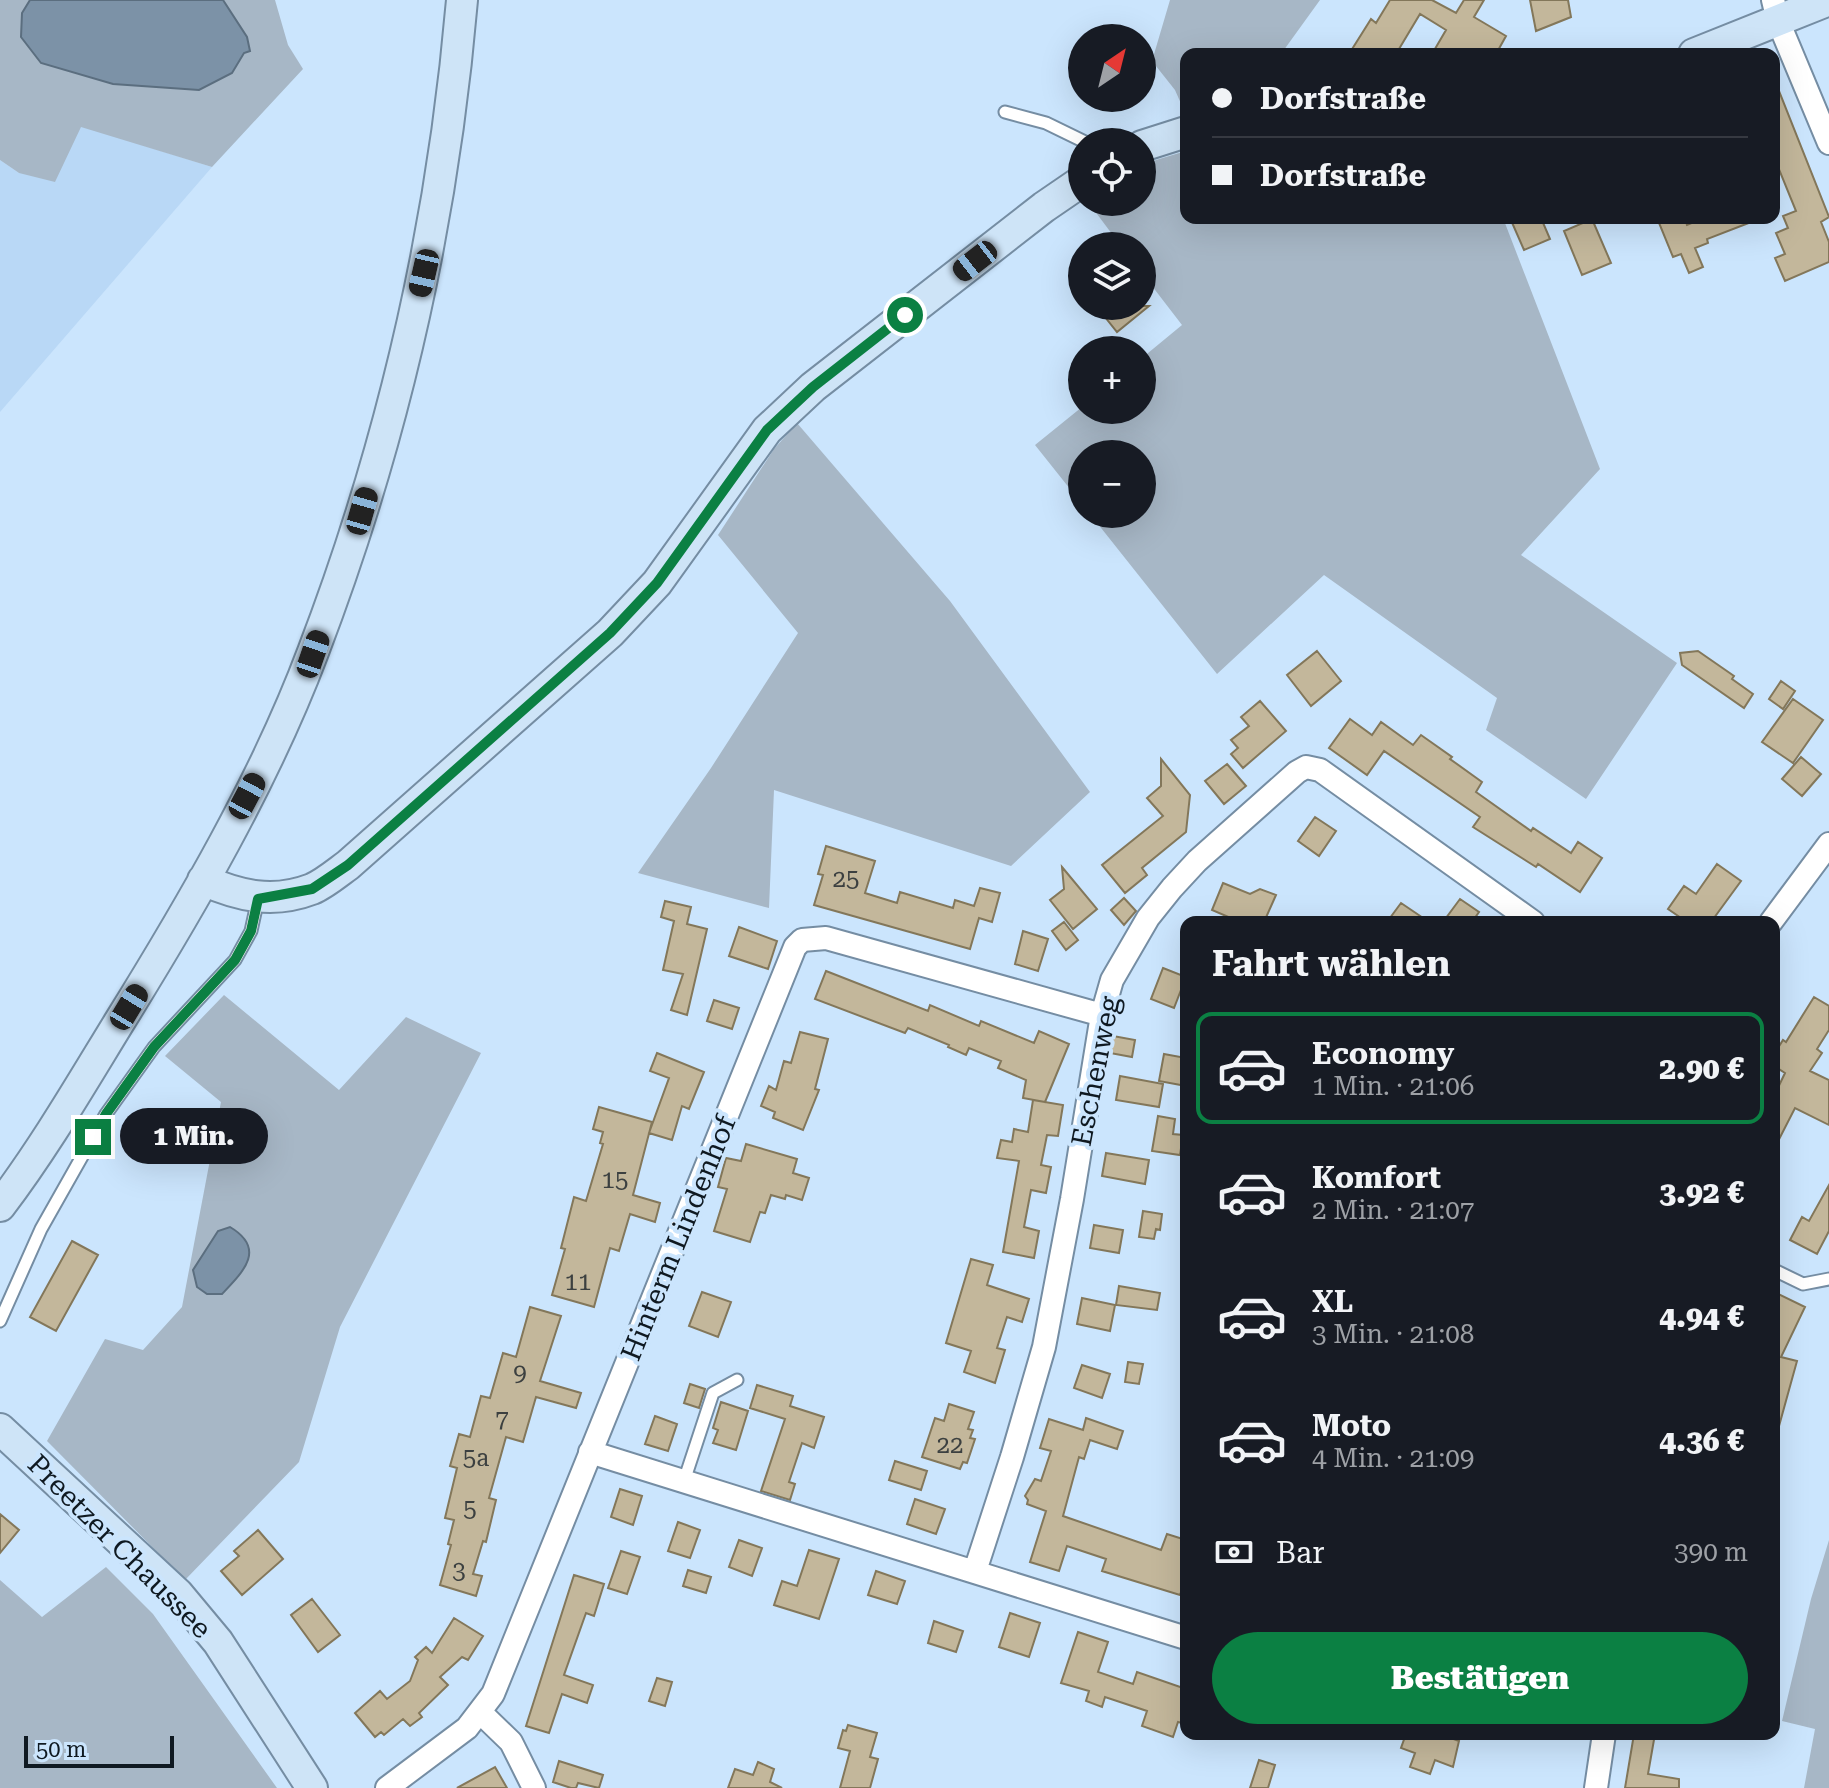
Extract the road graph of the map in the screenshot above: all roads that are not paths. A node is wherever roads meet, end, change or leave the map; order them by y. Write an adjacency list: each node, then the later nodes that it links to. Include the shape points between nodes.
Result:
1 (462, 0): 12 (street, via 455,85 424,273 362,511 313,654 262,768)
2 (1829, 0): 3 (street)
3 (1775, 10): 4 (street); 9 (street)
4 (1705, 48)
5 (1005, 112): 6 (lane)
6 (1068, 134)
7 (1180, 134): 8 (street)
8 (1156, 142)
9 (1829, 143)
10 (1068, 191): 13 (street, via 813,387 767,430 657,583 610,633 348,865 312,889)
11 (1829, 844): 15 (street)
12 (203, 880): 13 (street); 17 (street, via 77,1092)
13 (258, 899): 20 (lane, via 251,931 235,960 154,1047 106,1114 41,1229)
14 (1525, 916): 16 (street, Eschenweg, via 1320,770 1306,767 1172,888 1112,980)
15 (1775, 916)
16 (1102, 1015): 23 (street, Hinterm Lindenhof, via 826,938 802,940); 25 (street, Eschenweg, via 1044,1347)
17 (0, 1206)
18 (1780, 1273): 19 (lane, via 1803,1284)
19 (1829, 1279)
20 (0, 1321)
21 (737, 1380): 24 (lane, via 713,1393)
22 (0, 1429): 29 (street, Preetzer Chaussee, via 178,1594 218,1642)
23 (590, 1452): 24 (street); 27 (street, Hinterm Lindenhof)
24 (684, 1481): 25 (street)
25 (975, 1571): 26 (street)
26 (1180, 1636)
27 (481, 1713): 30 (street, Hinterm Lindenhof); 31 (street, via 511,1742)
28 (1603, 1740): 32 (street)
29 (312, 1788)
30 (387, 1788)
31 (534, 1788)
32 (1596, 1788)

